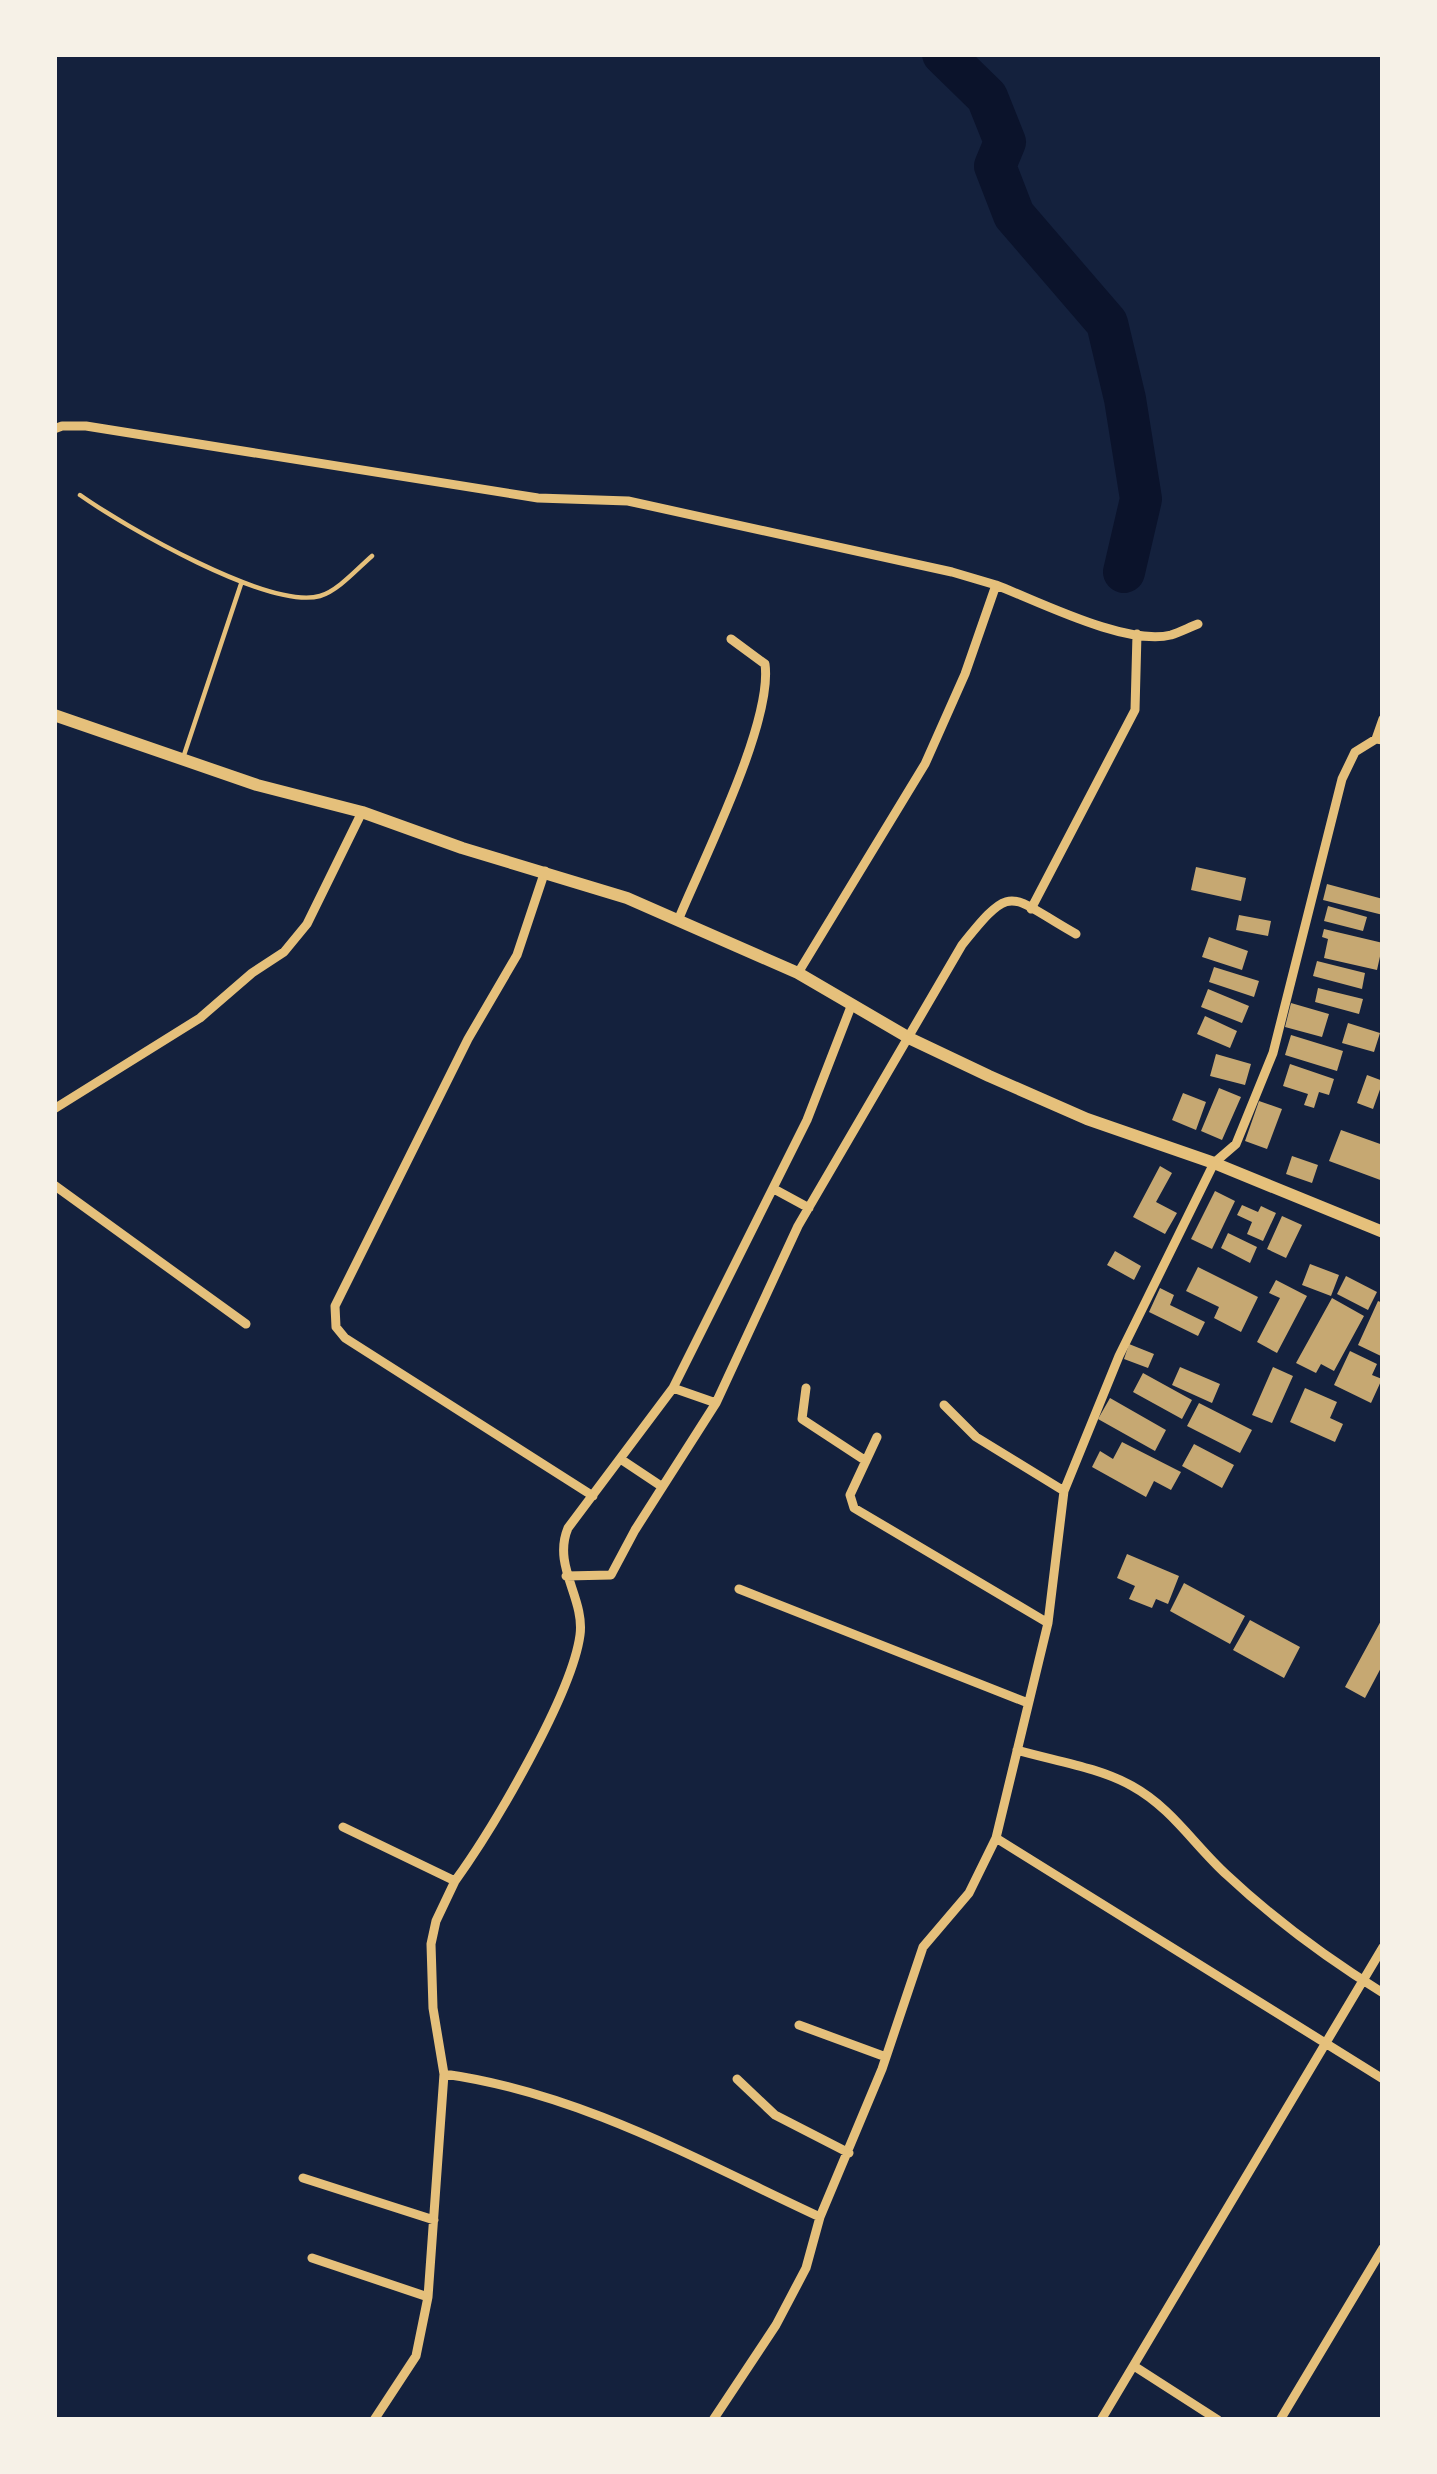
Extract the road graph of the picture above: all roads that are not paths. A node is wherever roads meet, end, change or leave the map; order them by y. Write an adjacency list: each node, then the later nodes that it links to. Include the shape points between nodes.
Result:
1 (54, 430): 5 (street, via 86,426 538,498 628,501)
2 (80, 495): 4 (lane, via 126,527)
3 (372, 556): 4 (lane, via 325,596)
4 (242, 583): 12 (lane)
5 (996, 585): 7 (street); 18 (street, via 925,764)
6 (1198, 623): 7 (street, via 1168,636)
7 (1137, 634): 15 (street, via 1135,710)
8 (731, 639): 16 (street, via 765,664 767,679 747,758)
9 (54, 715): 12 (street)
10 (1383, 719): 11 (street)
11 (1380, 740): 22 (street, via 1355,752 1342,779 1273,1053 1236,1144)
12 (182, 760): 13 (street)
13 (362, 812): 14 (street); 21 (street, via 307,924 284,952 200,1018)
14 (545, 871): 16 (street); 37 (street, via 517,955 437,1099 334,1319 345,1337)
15 (1031, 909): 17 (street); 20 (street, via 1005,899 994,904)
16 (679, 918): 18 (street)
17 (1076, 934)
18 (798, 973): 19 (street)
19 (858, 1008): 20 (street); 24 (street)
20 (910, 1039): 22 (street, via 1087,1119); 25 (street)
21 (54, 1109)
22 (1214, 1162): 26 (street); 36 (street)
23 (54, 1185): 27 (street)
24 (777, 1191): 25 (street); 29 (street)
25 (804, 1206): 30 (street)
26 (1383, 1232)
27 (246, 1324)
28 (806, 1388): 33 (street, via 802,1419)
29 (678, 1390): 30 (street); 34 (street)
30 (711, 1401): 35 (street)
31 (944, 1405): 36 (street, via 976,1437)
32 (877, 1437): 33 (street)
33 (866, 1461): 40 (street, via 850,1496 854,1508)
34 (627, 1463): 35 (street); 37 (street)
35 (658, 1483): 38 (street, via 611,1575)
36 (1064, 1491): 40 (street)
37 (593, 1496): 38 (street, via 563,1539)
38 (566, 1576): 45 (street, via 580,1619 561,1692)
39 (739, 1589): 41 (street)
40 (1048, 1623): 41 (street)
41 (1028, 1703): 42 (street)
42 (1017, 1750): 44 (street); 47 (street, via 1137,1789 1225,1874)
43 (343, 1827): 45 (street)
44 (996, 1838): 50 (street); 51 (street, via 969,1893 923,1947)
45 (455, 1880): 52 (street, via 431,1944 433,2008)
46 (1383, 1947): 47 (street)
47 (1362, 1979): 48 (street); 50 (street)
48 (1383, 1993)
49 (799, 2024): 51 (street)
50 (1324, 2041): 54 (street); 62 (street)
51 (886, 2057): 55 (street)
52 (448, 2074): 57 (street, via 635,2127); 58 (street)
53 (737, 2079): 55 (street, via 775,2115)
54 (1383, 2079)
55 (849, 2153): 57 (street)
56 (303, 2178): 58 (street)
57 (820, 2217): 64 (street, via 797,2285)
58 (434, 2220): 61 (street)
59 (1383, 2248): 67 (street)
60 (312, 2258): 61 (street)
61 (428, 2297): 63 (street, via 416,2356)
62 (1134, 2366): 65 (street); 66 (street)
63 (374, 2420)
64 (713, 2420)
65 (1101, 2420)
66 (1218, 2420)
67 (1280, 2420)

